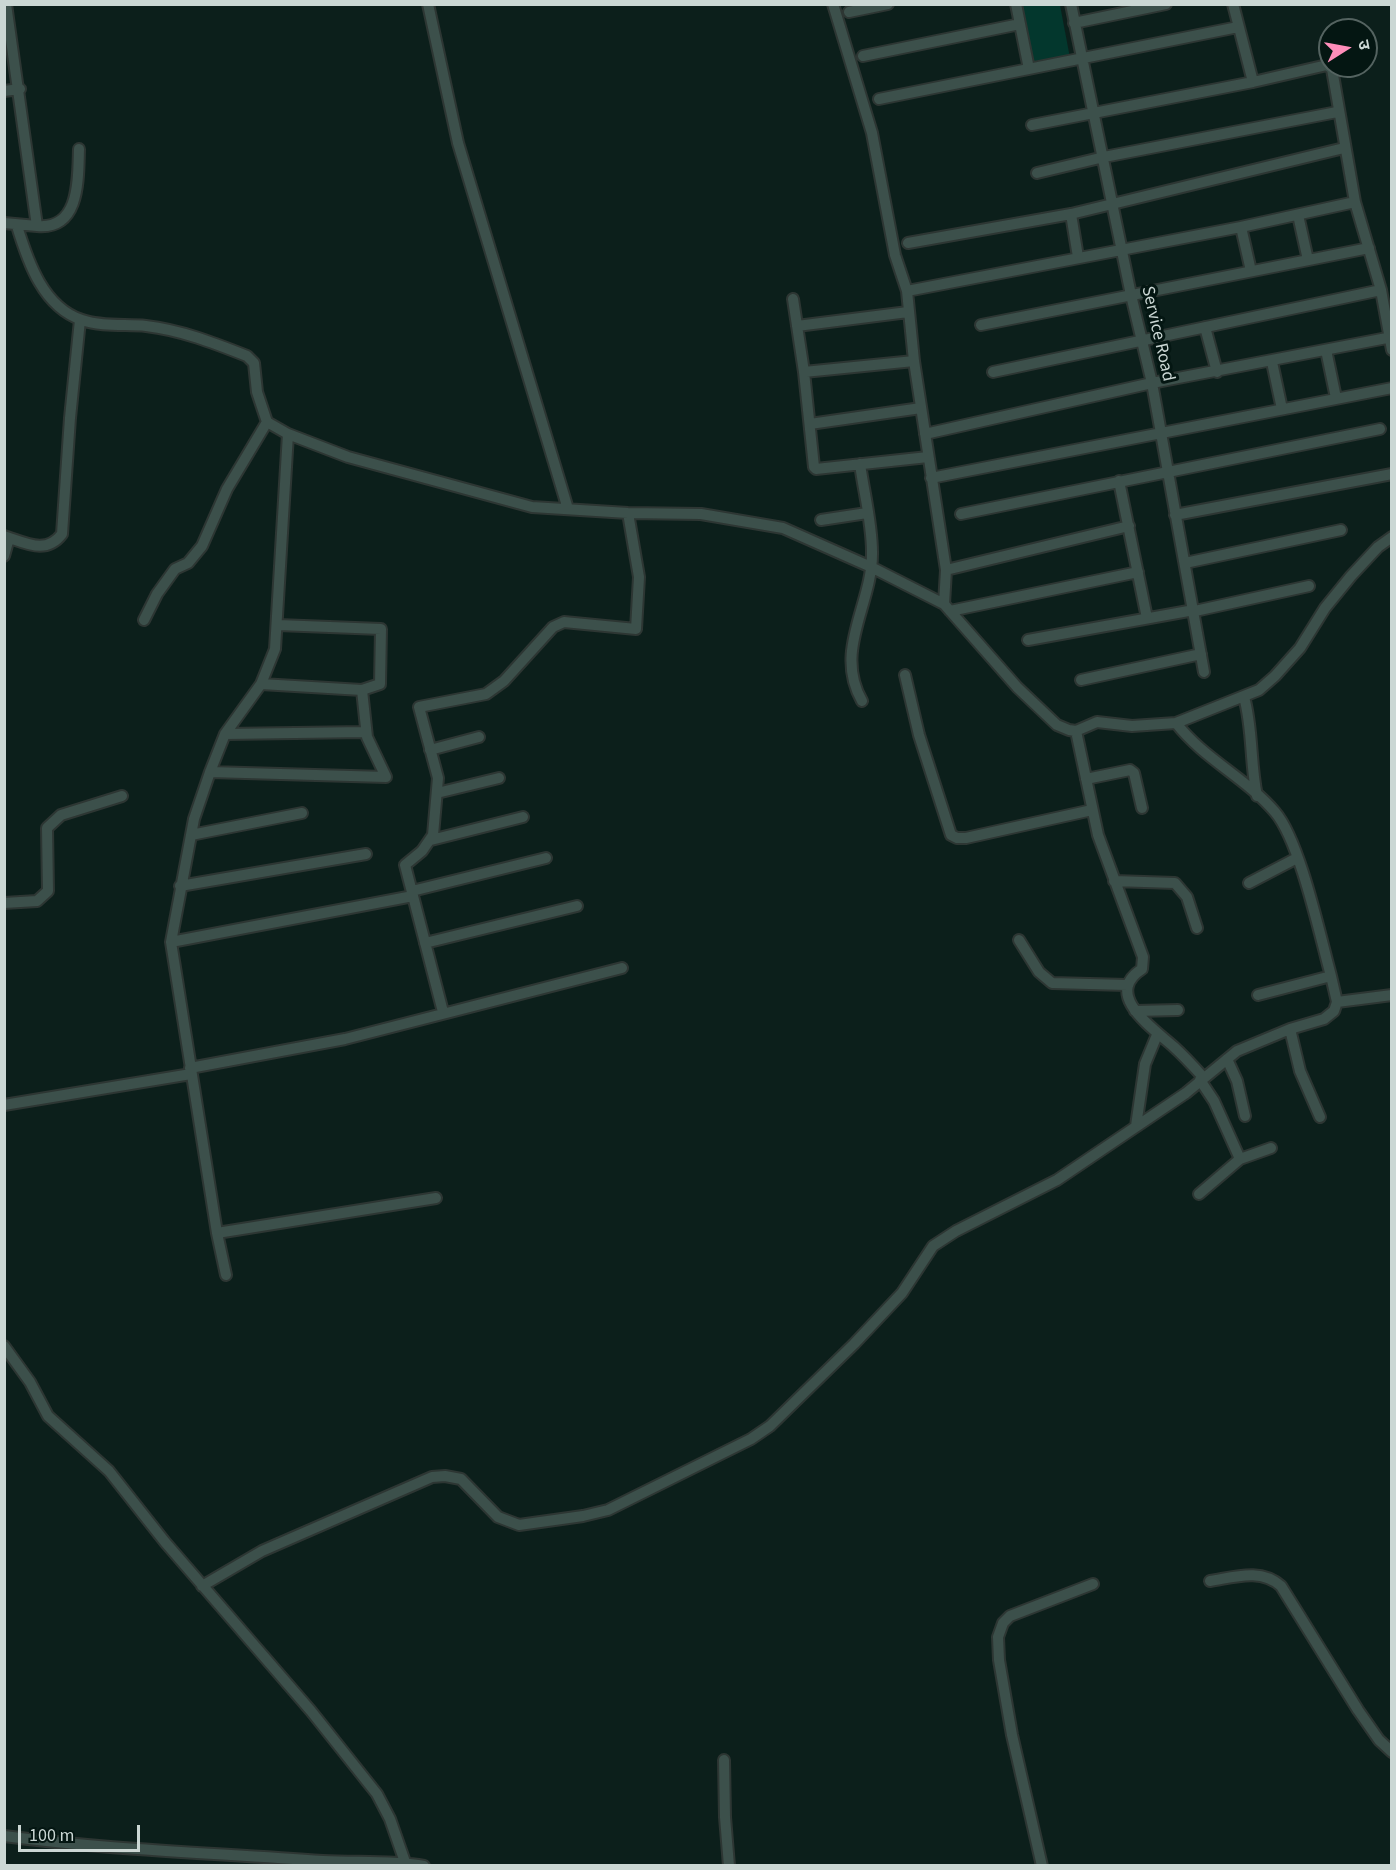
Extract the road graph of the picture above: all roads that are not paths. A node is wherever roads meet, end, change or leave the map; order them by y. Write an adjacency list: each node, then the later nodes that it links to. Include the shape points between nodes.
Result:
1 (6, 4): 17 (street)
2 (428, 4): 76 (street, via 458,143)
3 (833, 4): 41 (street, via 872,133 895,255)
4 (888, 4): 9 (street)
5 (1016, 4): 11 (street)
6 (1071, 4): 10 (street, Service Road)
7 (1166, 4): 10 (street)
8 (1233, 4): 12 (street)
9 (849, 12)
10 (1074, 23): 14 (street, Service Road)
11 (1020, 24): 13 (street); 15 (street)
12 (1238, 27): 14 (street); 16 (street)
13 (863, 56)
14 (1084, 58): 15 (street); 21 (street, Service Road)
15 (1029, 69): 19 (street)
16 (1254, 82): 20 (street, via 1327,64 1332,69); 21 (street)
17 (20, 89): 18 (street); 33 (street)
18 (4, 91)
19 (879, 99)
20 (1337, 112): 23 (street); 25 (street)
21 (1095, 113): 22 (street); 25 (street, Service Road)
22 (1032, 125)
23 (1344, 148): 27 (street); 28 (street)
24 (79, 149): 33 (street, via 78,186 66,218 58,224)
25 (1104, 157): 26 (street); 28 (street, Service Road)
26 (1036, 173)
27 (1355, 202): 30 (street); 37 (street)
28 (1114, 204): 29 (street); 36 (street, Service Road)
29 (1071, 214): 35 (street); 38 (street)
30 (1298, 215): 34 (street); 39 (street)
31 (4, 223): 32 (street)
32 (17, 226): 33 (street); 46 (street, via 40,285 54,302)
33 (37, 226)
34 (1241, 227): 36 (street); 40 (street)
35 (908, 243)
36 (1122, 248): 38 (street); 42 (street, Service Road)
37 (1369, 248): 39 (street); 43 (street)
38 (1078, 257): 41 (street)
39 (1308, 260): 40 (street)
40 (1251, 271): 42 (street)
41 (907, 291): 45 (street)
42 (1131, 295): 48 (street); 51 (street, Service Road)
43 (1385, 295): 49 (street); 50 (street)
44 (793, 299): 47 (street)
45 (908, 312): 47 (street); 54 (street)
46 (80, 320): 64 (street, via 187,334 247,356 254,363 257,392); 84 (street, via 62,534 56,542 41,547)
47 (797, 326): 56 (street)
48 (981, 326)
49 (1205, 327): 51 (street); 58 (street)
50 (1390, 337): 52 (street); 53 (street)
51 (1142, 342): 57 (street); 59 (street, Service Road)
52 (1326, 350): 55 (street); 61 (street)
53 (1392, 350)
54 (914, 361): 56 (street); 62 (street)
55 (1272, 362): 58 (street); 63 (street)
56 (804, 372): 65 (street)
57 (993, 372)
58 (1217, 372): 59 (street)
59 (1152, 383): 67 (street, Service Road); 69 (street)
60 (1392, 388): 61 (street)
61 (1336, 398): 63 (street)
62 (921, 408): 65 (street); 69 (street)
63 (1282, 409): 67 (street)
64 (267, 422): 68 (street); 95 (street, via 226,489 202,546 188,563 175,569)
65 (810, 424): 71 (street, via 816,469)
66 (1380, 429): 72 (street)
67 (1161, 433): 72 (street, Service Road); 74 (street)
68 (288, 434): 76 (street, via 358,460 497,500); 96 (street)
69 (925, 434): 70 (street)
70 (928, 457): 71 (street); 74 (street)
71 (860, 464): 78 (street)
72 (1166, 471): 75 (street); 80 (street, Service Road)
73 (1392, 474): 80 (street)
74 (931, 478): 89 (street)
75 (1119, 481): 79 (street); 82 (street)
76 (568, 509): 77 (street)
77 (628, 513): 88 (street, via 701,513 769,524); 111 (street, via 639,577 636,630 564,622 553,627 504,681 486,694 419,707)
78 (867, 513): 81 (street); 88 (street)
79 (961, 514)
80 (1175, 515): 87 (street, Service Road)
81 (821, 520)
82 (1129, 526): 89 (street); 90 (street)
83 (1341, 530): 87 (street)
84 (7, 537): 86 (street)
85 (1392, 537): 104 (street, via 1351,576 1275,676)
86 (4, 556)
87 (1185, 563): 93 (street, Service Road)
88 (871, 567): 92 (street); 105 (street, via 850,654 851,674)
89 (946, 570): 92 (street)
90 (1138, 572): 92 (street); 94 (street)
91 (1309, 586): 93 (street)
92 (947, 608): 107 (street, via 1049,718 1063,729)
93 (1195, 611): 94 (street); 98 (street, Service Road)
94 (1148, 618): 97 (street)
95 (144, 620)
96 (278, 625): 102 (street, via 275,649); 103 (street, via 381,628 380,684)
97 (1028, 640)
98 (1201, 654): 99 (street, Service Road); 101 (street)
99 (1204, 672)
100 (905, 675): 119 (street, via 951,835 966,838)
101 (1081, 680)
102 (261, 684): 103 (street); 109 (street)
103 (362, 690): 108 (street)
104 (1244, 697): 106 (street); 117 (street)
105 (862, 701)
106 (1176, 723): 107 (street, via 1132,726 1097,722); 117 (street, via 1191,743)
107 (1076, 731): 114 (street)
108 (365, 732): 109 (street); 112 (street, via 386,777)
109 (225, 734): 112 (street)
110 (479, 737): 111 (street)
111 (430, 750): 115 (street, via 438,778)
112 (210, 772): 122 (street)
113 (500, 778): 115 (street)
114 (1086, 779): 118 (street, via 1130,770); 119 (street)
115 (437, 793): 123 (street)
116 (122, 796): 131 (street, via 61,815 47,828 48,891 37,901)
117 (1257, 796): 126 (street, via 1285,824)
118 (1142, 808)
119 (1092, 810): 127 (street)
120 (302, 813): 122 (street)
121 (523, 817): 123 (street)
122 (191, 835): 129 (street)
123 (431, 840): 130 (street, via 405,865)
124 (366, 854): 129 (street)
125 (546, 858): 130 (street)
126 (1297, 858): 128 (street); 138 (street)
127 (1114, 881): 133 (street, via 1175,883 1186,897); 139 (street, via 1143,957 1142,969 1130,977)
128 (1249, 883)
129 (180, 886): 135 (street)
130 (412, 894): 135 (street); 136 (street)
131 (4, 903)
132 (577, 906): 136 (street)
133 (1197, 928)
134 (1019, 940): 139 (street, via 1039,972 1052,983)
135 (171, 942): 149 (street)
136 (425, 943): 145 (street)
137 (622, 968): 145 (street)
138 (1331, 976): 140 (street); 142 (street)
139 (1127, 985): 144 (street)
140 (1258, 995)
141 (1392, 995): 142 (street)
142 (1338, 1002): 146 (street, via 1324,1019)
143 (1178, 1010): 144 (street)
144 (1135, 1011): 147 (street)
145 (443, 1012): 149 (street, via 335,1041)
146 (1290, 1029): 148 (street); 153 (street, via 1300,1071)
147 (1157, 1035): 150 (street, via 1173,1046); 154 (street, via 1145,1064)
148 (1227, 1059): 150 (street); 152 (street)
149 (191, 1071): 151 (street); 159 (street)
150 (1202, 1079): 154 (street); 156 (street)
151 (4, 1105)
152 (1245, 1116)
153 (1320, 1117)
154 (1136, 1126): 164 (street, via 1057,1180 933,1246 902,1293 770,1426 670,1480 608,1509 519,1525 498,1517 461,1479 432,1477 262,1551)
155 (1270, 1148): 156 (street)
156 (1240, 1159): 157 (street)
157 (1198, 1194)
158 (436, 1198): 159 (street)
159 (217, 1233): 160 (street)
160 (226, 1275)
161 (4, 1346): 164 (street, via 48,1416 109,1471)
162 (1210, 1581): 165 (street, via 1256,1574 1275,1580 1358,1710)
163 (1093, 1584): 171 (street, via 1010,1616 998,1637 1012,1735)
164 (202, 1586): 168 (street, via 377,1794)
165 (1392, 1752)
166 (724, 1760): 170 (street)
167 (4, 1836): 168 (street, via 343,1862)
168 (405, 1862): 169 (street)
169 (424, 1866)
170 (729, 1866)
171 (1042, 1866)

